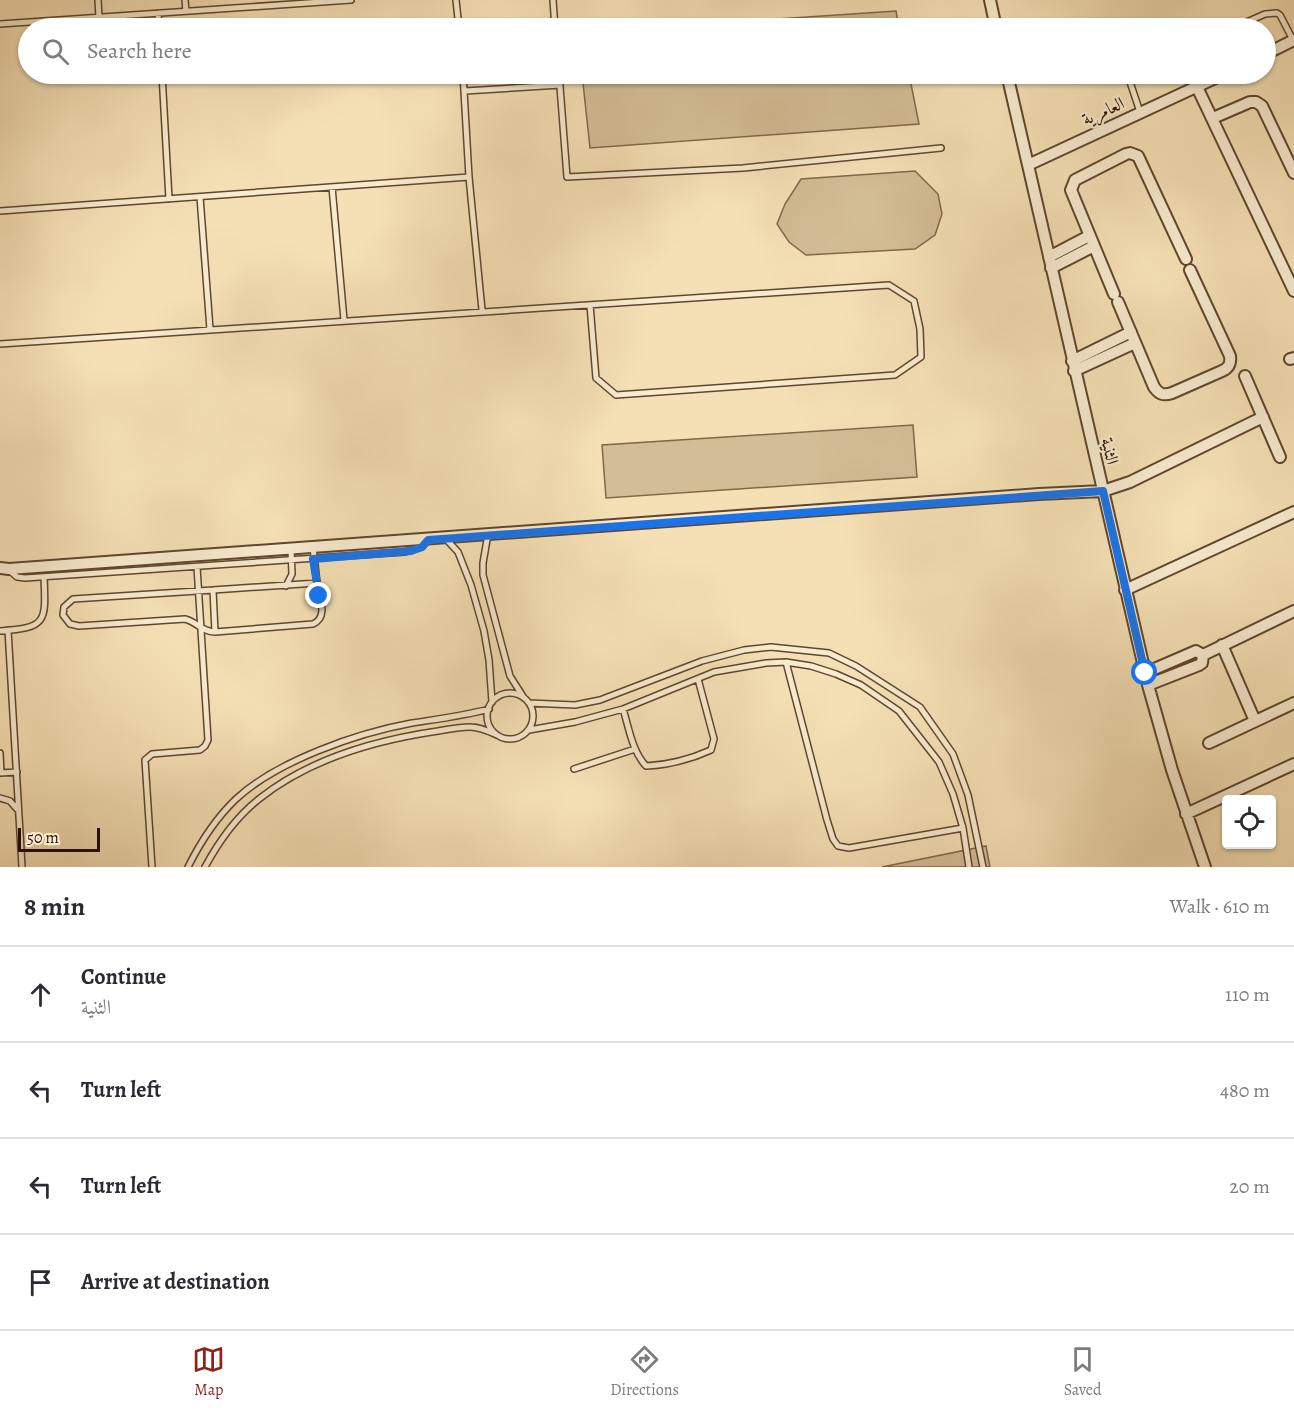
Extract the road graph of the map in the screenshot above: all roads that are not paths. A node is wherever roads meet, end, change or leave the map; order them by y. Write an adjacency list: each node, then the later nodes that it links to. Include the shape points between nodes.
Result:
1 (98, 0): 10 (lane)
2 (185, 0): 8 (lane)
3 (351, 0): 7 (lane)
4 (456, 0): 13 (lane)
5 (553, 0): 14 (lane)
6 (990, 0): 15 (street)
7 (320, 1): 8 (lane)
8 (186, 11): 9 (lane)
9 (158, 13): 10 (lane); 12 (lane)
10 (99, 17): 11 (lane)
11 (85, 18)
12 (158, 18)
13 (458, 18)
14 (554, 18)
15 (994, 18)
16 (1256, 18): 19 (lane, via 1277,13)
17 (18, 23): 18 (lane)
18 (0, 24)
19 (1294, 41): 20 (street)
20 (1276, 49)
21 (163, 84): 37 (lane)
22 (464, 84): 28 (lane)
23 (1009, 84): 32 (street, الثنية)
24 (1130, 84): 29 (lane)
25 (1203, 84): 27 (street, العامرية)
26 (560, 85): 28 (lane); 31 (lane, via 567,177 743,168)
27 (1197, 87): 29 (street, العامرية); 30 (street)
28 (465, 91): 34 (lane)
29 (1140, 112): 32 (street, العامرية)
30 (1213, 118): 33 (street, via 1250,102 1262,106); 41 (street)
31 (941, 148)
32 (1028, 165): 40 (street, الثنية)
33 (1294, 173)
34 (469, 177): 35 (lane); 43 (lane)
35 (332, 187): 36 (lane); 44 (lane)
36 (200, 197): 37 (lane); 45 (lane)
37 (169, 199): 38 (lane)
38 (1, 212)
39 (1092, 241): 40 (street); 46 (street); 46 (street, via 1072,184 1134,153 1231,363 1228,368 1165,395 1154,387)
40 (1050, 262): 48 (street, الثنية)
41 (1294, 291)
42 (590, 305): 42 (lane, via 596,378 616,395 895,375 921,357 914,301 889,285); 43 (lane)
43 (482, 310): 44 (lane)
44 (344, 320): 45 (lane)
45 (210, 329): 47 (lane)
46 (1133, 337): 48 (street)
47 (0, 344)
48 (1073, 366): 52 (street, الثنية)
49 (1245, 376): 50 (street)
50 (1263, 417): 51 (street); 52 (street, via 1130,482)
51 (1280, 457)
52 (1103, 491): 54 (street); 67 (street, الثنية)
53 (1294, 512): 67 (street)
54 (488, 534): 55 (street); 79 (lane, via 483,575 510,676)
55 (444, 538): 56 (street); 80 (lane, via 458,552 471,585 484,631)
56 (428, 540): 57 (street); 59 (lane, via 411,551)
57 (313, 547): 58 (street); 59 (lane)
58 (291, 549): 60 (lane); 62 (street)
59 (313, 559): 60 (lane); 64 (lane)
60 (292, 561): 61 (lane); 65 (lane, via 292,574)
61 (197, 567): 63 (lane); 68 (lane)
62 (3, 570): 63 (lane, via 21,578)
63 (44, 577): 71 (lane, via 45,608 41,619 27,629)
64 (317, 583): 65 (lane); 72 (lane, via 322,614 316,623)
65 (286, 586): 66 (lane)
66 (213, 590): 68 (lane); 72 (lane)
67 (1125, 590): 76 (street, الثنية)
68 (198, 591): 70 (lane); 70 (lane, via 73,599 64,607 63,615 73,626 185,619)
69 (1294, 611): 73 (street)
70 (200, 628): 72 (lane); 100 (lane, via 207,743 200,750 152,754 145,760)
71 (2, 631): 93 (lane)
72 (215, 632)
73 (1222, 645): 74 (street); 85 (street)
74 (1203, 655): 76 (street, via 1196,651); 78 (street, via 1199,665)
75 (786, 662): 77 (lane, via 714,672); 98 (lane, via 836,674 899,711 939,762); 98 (lane, via 827,820 838,846 849,848)
76 (1145, 673): 78 (street, الثنية)
77 (698, 679): 84 (lane); 89 (lane, via 714,739 711,750 661,766 646,766)
78 (1148, 685): 97 (street, الثنية)
79 (524, 698): 80 (lane, via 503,694); 81 (lane)
80 (492, 702): 83 (lane)
81 (529, 703): 86 (lane, via 533,717); 104 (lane, via 575,705 600,700 702,661 744,650 771,647 829,653 920,706 953,754 968,795)
82 (1294, 703): 85 (street)
83 (489, 709): 87 (lane, via 488,723); 101 (lane, via 375,733 276,771 229,806)
84 (623, 709): 86 (lane); 89 (lane)
85 (1255, 721): 88 (street)
86 (529, 730): 87 (lane, via 517,738)
87 (497, 735): 102 (lane, via 471,727 416,734 319,762 249,808 222,837)
88 (1209, 743)
89 (635, 749): 92 (lane)
90 (0, 753): 94 (lane)
91 (1294, 764): 97 (street)
92 (574, 769)
93 (17, 772): 94 (lane); 96 (lane)
94 (1, 773)
95 (0, 798): 96 (lane, via 10,801)
96 (19, 813): 99 (lane)
97 (1186, 814): 105 (street, الثنية)
98 (963, 828): 103 (lane)
99 (22, 867)
100 (152, 867)
101 (188, 867)
102 (205, 867)
103 (969, 867)
104 (983, 867)
105 (1205, 867)

